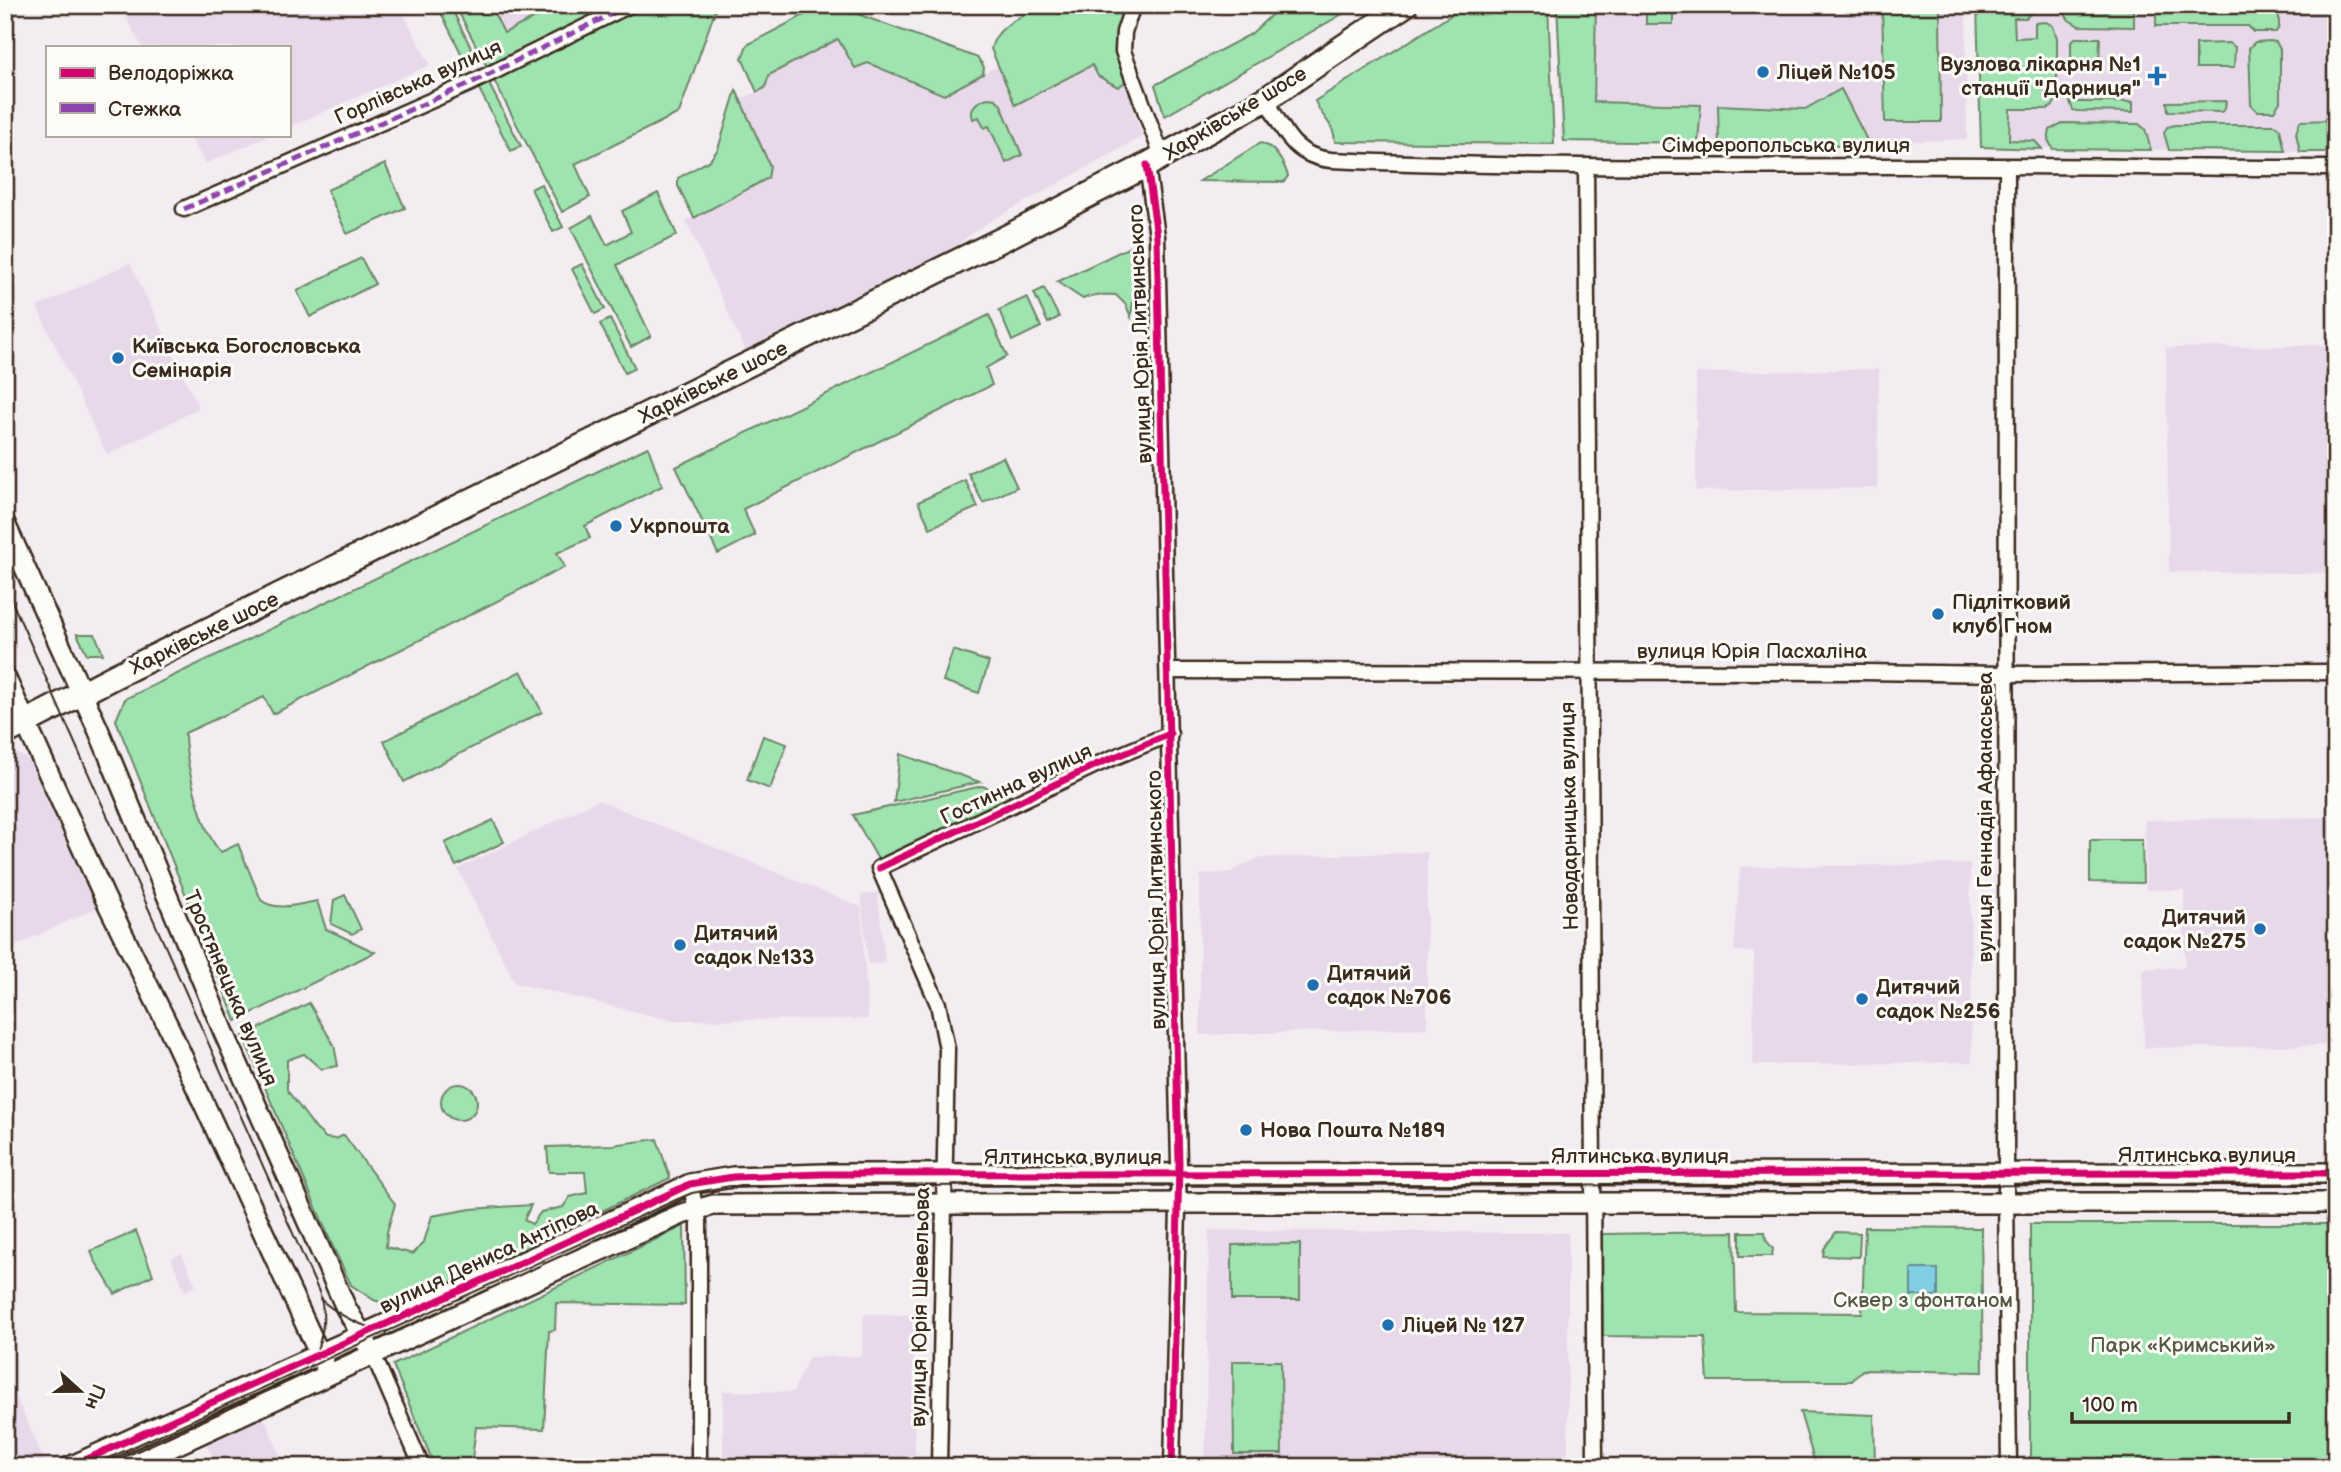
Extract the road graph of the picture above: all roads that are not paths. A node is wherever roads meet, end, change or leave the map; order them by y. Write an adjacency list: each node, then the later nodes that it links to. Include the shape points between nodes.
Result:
1 (630, 5): 9 (street, Горлівська вулиця, via 471,83)
2 (1133, 5): 5 (street, вулиця Юрія Литвинського, via 1123,51)
3 (1405, 5): 4 (main road, Харківське шосе)
4 (1266, 99): 5 (main road, Харківське шосе); 6 (street, Сімферопольська вулиця, via 1292,144 1318,159)
5 (1154, 161): 11 (street, вулиця Юрія Литвинського); 16 (main road, Харківське шосе)
6 (1586, 166): 7 (street, Сімферопольська вулиця); 12 (street, Новодарницька вулиця)
7 (2007, 167): 8 (street, Сімферопольська вулиця); 14 (street, вулиця Геннадія Афанасьєва)
8 (2336, 168)
9 (184, 209)
10 (5, 524): 16 (street, Тростянецька вулиця)
11 (1168, 671): 12 (street, вулиця Юрія Пасхаліна); 18 (street, вулиця Юрія Литвинського)
12 (1589, 672): 14 (street, вулиця Юрія Пасхаліна); 22 (street, Новодарницька вулиця)
13 (2336, 672): 14 (street, вулиця Юрія Пасхаліна)
14 (2006, 674): 23 (street, вулиця Геннадія Афанасьєва)
15 (5, 677): 17 (street)
16 (82, 693): 17 (main road, Харківське шосе); 32 (street, Тростянецька вулиця, via 225,1035)
17 (16, 728): 33 (street, via 170,1030)
18 (1170, 734): 19 (street, Гостинна вулиця); 24 (street, вулиця Юрія Литвинського)
19 (879, 868): 21 (street, вулиця Юрія Шевельова, via 938,1004 947,1049)
20 (2336, 1173): 23 (street, Ялтинська вулиця)
21 (943, 1174): 24 (street, Ялтинська вулиця); 25 (street, вулиця Дениса Антіпова, via 733,1177); 26 (street, вулиця Юрія Шевельова)
22 (1592, 1174): 23 (street, Ялтинська вулиця); 24 (street, Ялтинська вулиця); 28 (street, Новодарницька вулиця)
23 (2006, 1174): 29 (street, вулиця Геннадія Афанасьєва)
24 (1179, 1175): 27 (street, вулиця Юрія Литвинського)
25 (690, 1184): 31 (street); 32 (street, вулиця Дениса Антіпова)
26 (943, 1203): 27 (street); 31 (street, вулиця Дениса Антіпова, via 723,1204); 40 (street, вулиця Юрія Шевельова)
27 (1178, 1203): 28 (street); 41 (street, вулиця Юрія Литвинського)
28 (1592, 1203): 29 (street); 42 (street, Новодарницька вулиця)
29 (2006, 1203): 30 (street); 43 (street, вулиця Геннадія Афанасьєва)
30 (2336, 1203)
31 (696, 1209): 34 (street, вулиця Дениса Антіпова); 39 (street)
32 (360, 1334): 33 (street, вулиця Дениса Антіпова); 34 (street, Тростянецька вулиця)
33 (318, 1353): 35 (street); 36 (street, вулиця Дениса Антіпова)
34 (373, 1354): 35 (street, вулиця Дениса Антіпова); 38 (street, Тростянецька вулиця)
35 (329, 1374): 37 (street, вулиця Дениса Антіпова)
36 (70, 1467)
37 (128, 1467)
38 (422, 1467)
39 (699, 1467)
40 (939, 1467)
41 (1172, 1467)
42 (1595, 1467)
43 (2009, 1467)

